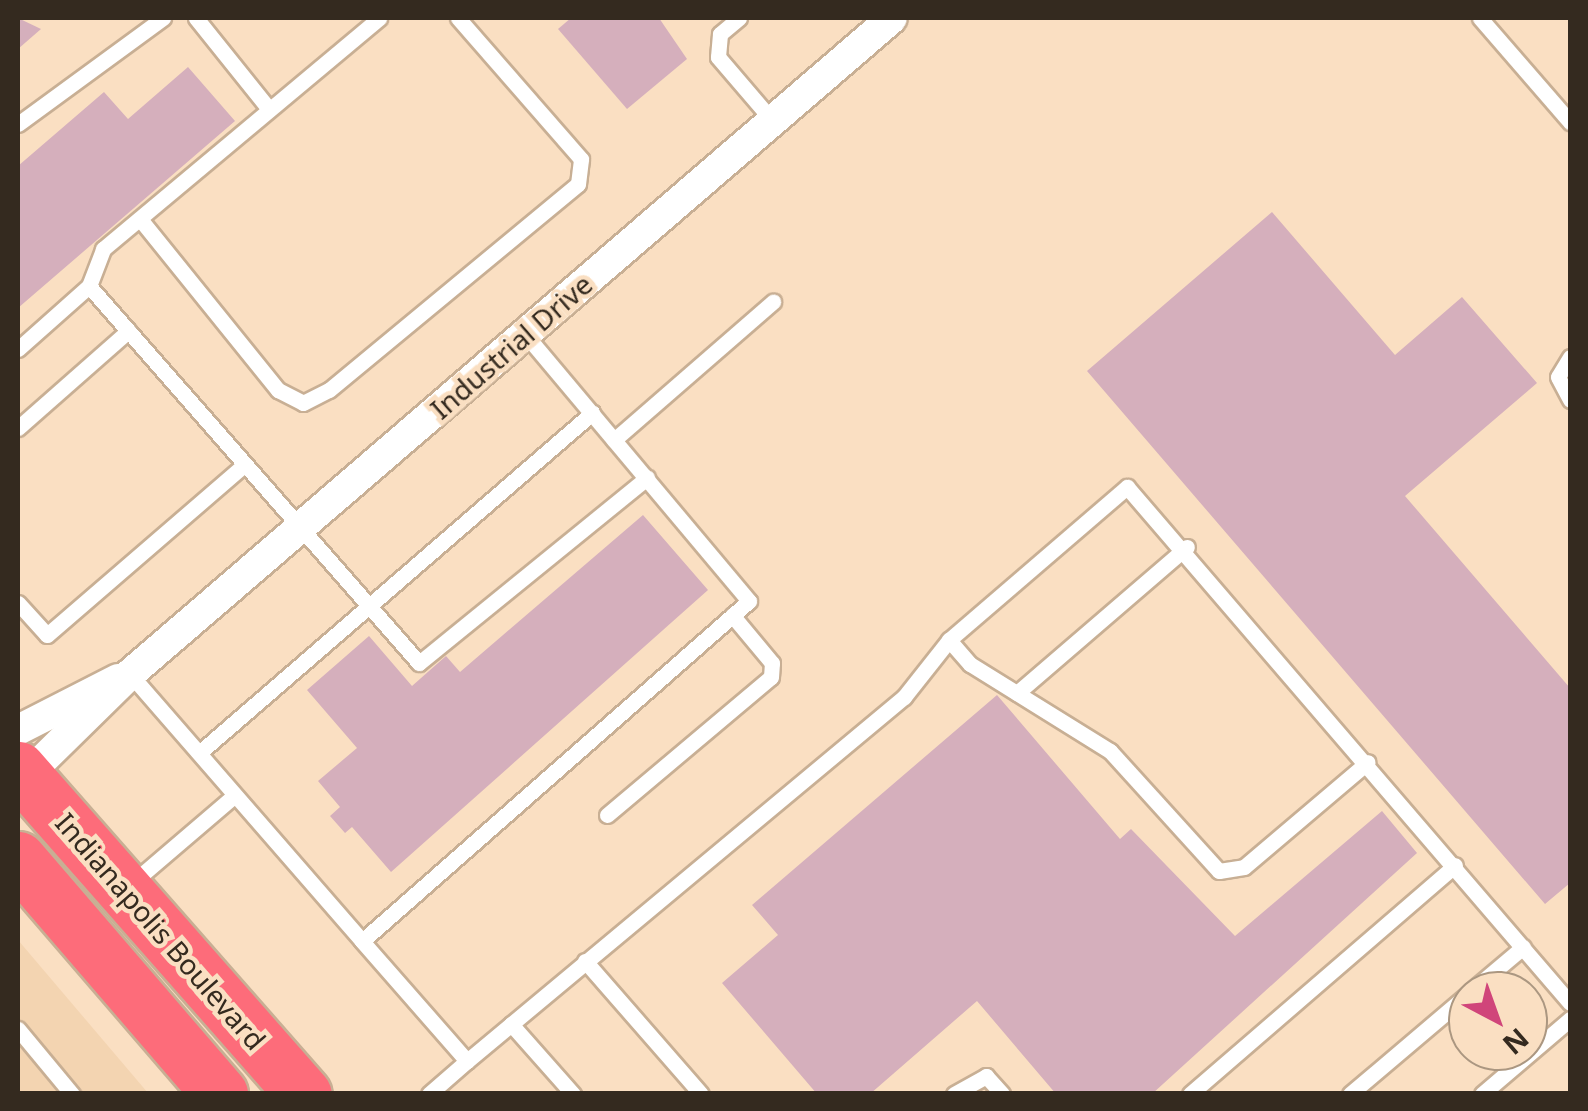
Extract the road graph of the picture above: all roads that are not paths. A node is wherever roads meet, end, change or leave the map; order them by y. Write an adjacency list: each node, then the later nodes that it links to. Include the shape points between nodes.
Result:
1 (163, 18): 11 (lane)
2 (196, 18): 8 (lane)
3 (379, 18): 8 (lane)
4 (458, 18): 12 (lane, via 581,160 578,184 329,390 303,403 278,390)
5 (739, 18): 9 (lane, via 720,34 718,57)
6 (892, 18): 9 (street, Industrial Drive)
7 (1480, 18): 10 (lane)
8 (269, 110): 12 (lane)
9 (772, 120): 16 (street, Industrial Drive)
10 (1570, 122)
11 (18, 124)
12 (140, 219): 13 (lane, via 103,249)
13 (88, 286): 15 (lane); 17 (lane)
14 (772, 302): 22 (lane)
15 (128, 331): 21 (lane); 23 (lane)
16 (525, 334): 20 (lane); 25 (street, Industrial Drive)
17 (18, 349)
18 (1570, 358): 19 (lane, via 1558,377)
19 (1570, 400)
20 (592, 413): 22 (lane); 28 (lane)
21 (18, 428)
22 (614, 440): 24 (lane)
23 (244, 465): 25 (lane); 27 (lane, via 46,634)
24 (647, 478): 28 (lane, via 419,663); 29 (lane, via 749,601)
25 (302, 526): 28 (lane); 31 (street, Industrial Drive)
26 (1187, 547): 30 (lane, via 1128,487); 32 (lane); 34 (lane)
27 (18, 602)
28 (371, 604): 33 (lane)
29 (732, 615): 37 (lane, via 772,663 770,678); 41 (lane)
30 (949, 640): 32 (lane); 43 (lane, via 904,698)
31 (130, 674): 33 (lane); 35 (street, Industrial Drive); 35 (street, Industrial Drive)
32 (1018, 693): 34 (lane, via 1110,751 1232,874)
33 (199, 753): 36 (lane)
34 (1368, 762): 39 (lane)
35 (20, 766): 40 (highway, Indianapolis Boulevard)
36 (236, 795): 40 (lane); 41 (lane)
37 (608, 815)
38 (20, 865): 53 (highway)
39 (1456, 866): 42 (lane); 59 (lane)
40 (124, 890): 54 (highway, Indianapolis Boulevard)
41 (362, 941): 50 (lane)
42 (1523, 946): 44 (lane); 45 (lane)
43 (585, 962): 48 (lane); 56 (lane)
44 (1494, 971)
45 (1570, 1002)
46 (1448, 1011): 60 (lane)
47 (1570, 1019): 61 (lane)
48 (511, 1024): 50 (lane); 55 (lane)
49 (18, 1029): 52 (lane)
50 (467, 1061): 51 (lane)
51 (431, 1093)
52 (72, 1094)
53 (220, 1094)
54 (304, 1094)
55 (572, 1094)
56 (701, 1094)
57 (954, 1094): 58 (lane, via 986,1076)
58 (1002, 1094)
59 (1190, 1094)
60 (1350, 1094)
61 (1482, 1094)

